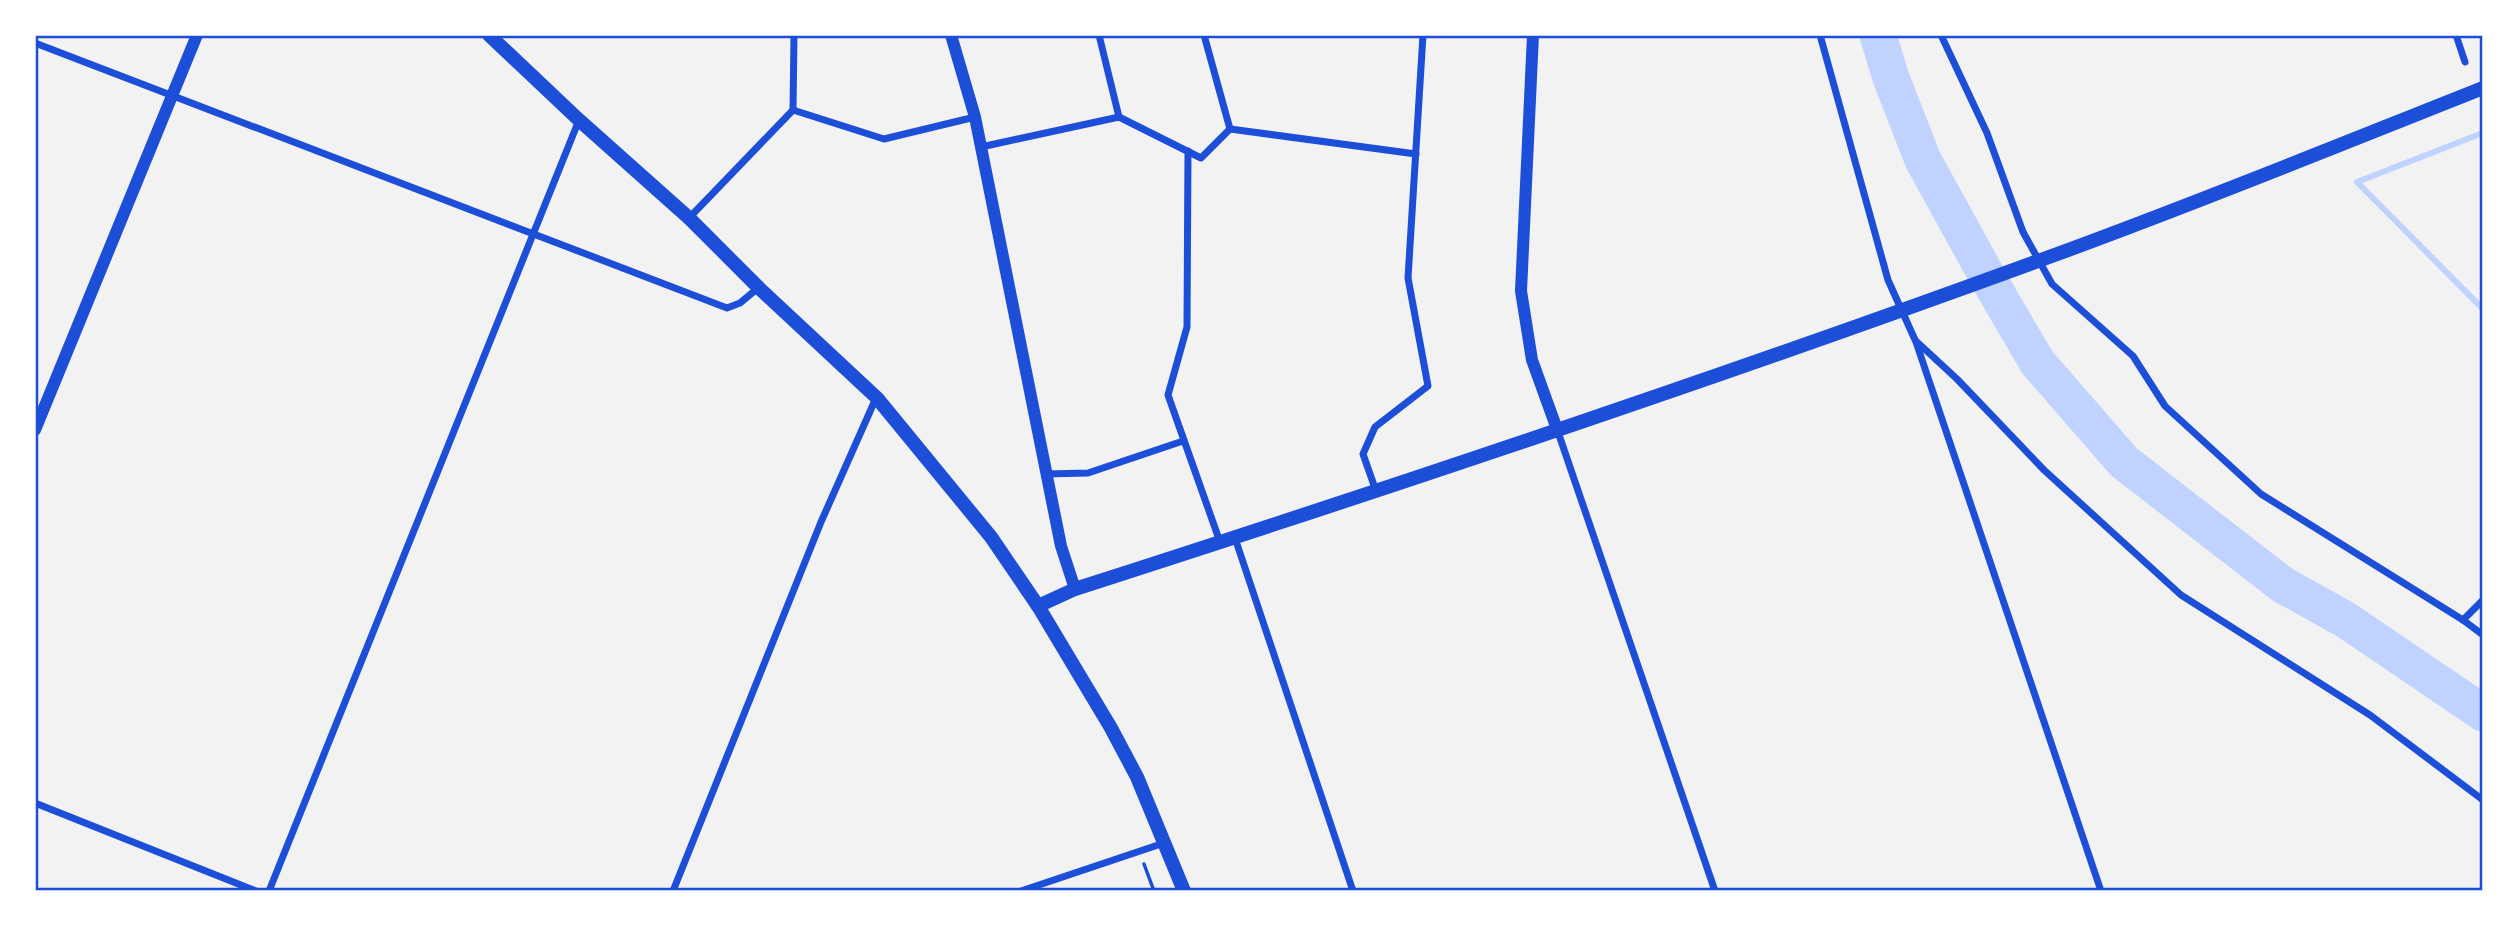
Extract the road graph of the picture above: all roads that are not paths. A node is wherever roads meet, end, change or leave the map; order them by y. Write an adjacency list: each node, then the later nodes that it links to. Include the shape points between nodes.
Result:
1 (197, 35): 15 (street)
2 (489, 35): 19 (main road)
3 (794, 35): 16 (street)
4 (951, 35): 17 (street)
5 (1099, 35): 18 (street)
6 (1204, 35): 20 (street)
7 (1423, 35): 23 (street)
8 (1533, 35): 30 (street, via 1521,290 1532,360)
9 (1819, 35): 27 (street, via 1888,280)
10 (1941, 35): 39 (street, via 1987,134 2023,232 2052,284 2133,356 2165,406 2261,494)
11 (2456, 35): 13 (street)
12 (35, 43): 15 (street)
13 (2465, 62)
14 (2483, 88): 30 (main road, via 2054,256)
15 (172, 97): 25 (street); 29 (street)
16 (793, 110): 17 (street, via 884,139); 24 (street)
17 (975, 117): 21 (street)
18 (1119, 117): 21 (street); 22 (street)
19 (579, 120): 24 (main road); 25 (street)
20 (1230, 129): 22 (street, via 1201,158); 23 (street)
21 (981, 147): 32 (street)
22 (1188, 151): 31 (street, via 1187,327 1168,395)
23 (1416, 154): 33 (street, via 1408,278 1428,386 1376,427 1363,454)
24 (688, 218): 26 (main road)
25 (534, 233): 26 (street, via 727,308); 45 (street)
26 (759, 288): 28 (main road)
27 (1916, 342): 41 (street, via 2044,470 2181,595 2370,715); 51 (street)
28 (877, 398): 38 (main road, via 991,537); 46 (street, via 821,522)
29 (35, 429)
30 (1558, 432): 33 (main road); 50 (street)
31 (1183, 441): 32 (street, via 1088,472); 35 (street)
32 (1046, 474): 36 (street)
33 (1376, 492): 34 (main road)
34 (1235, 538): 35 (main road); 49 (street)
35 (1220, 542): 36 (main road)
36 (1075, 589): 38 (main road)
37 (2483, 600): 39 (street)
38 (1038, 606): 43 (main road, via 1111,728)
39 (2463, 620): 40 (street)
40 (2483, 635)
41 (2483, 800)
42 (35, 803): 44 (street)
43 (1165, 843): 47 (street); 48 (main road)
44 (256, 891)
45 (269, 891)
46 (673, 891)
47 (1021, 891)
48 (1184, 891)
49 (1353, 891)
50 (1714, 891)
51 (2101, 891)

